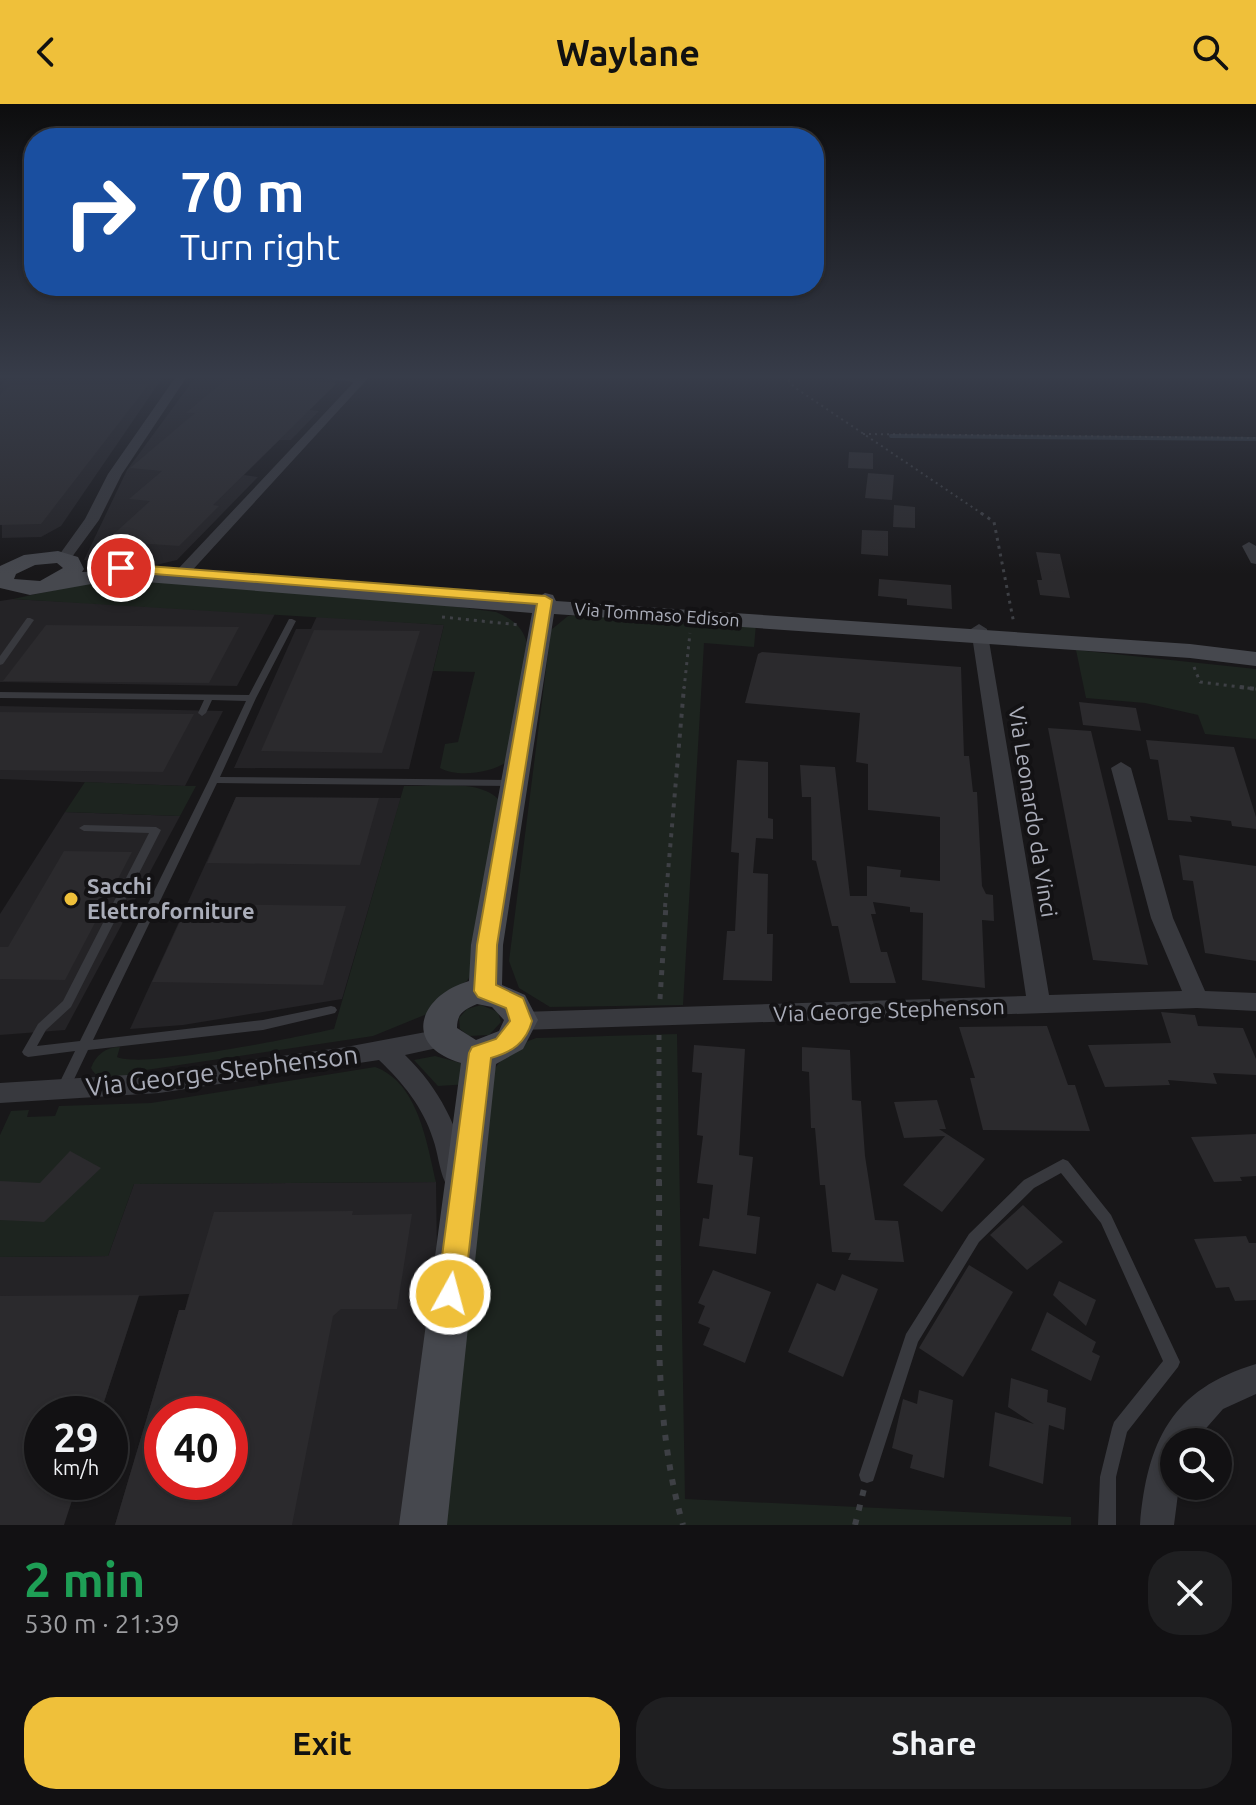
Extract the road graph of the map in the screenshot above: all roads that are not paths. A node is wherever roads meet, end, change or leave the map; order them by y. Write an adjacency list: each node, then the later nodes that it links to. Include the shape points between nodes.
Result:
1 (137, 441): 3 (street)
2 (304, 441): 6 (street)
3 (80, 533): 4 (street); 5 (street)
4 (42, 557): 5 (street, Via Tommaso Edison); 7 (street, via 21,562)
5 (68, 560): 6 (street, Via Tommaso Edison); 8 (street, via 74,569)
6 (183, 572): 9 (street, Via Tommaso Edison)
7 (2, 576): 8 (street, Via Tommaso Edison, via 25,589)
8 (59, 582): 9 (street, Via Tommaso Edison, via 146,576)
9 (544, 604): 12 (street, Via Tommaso Edison); 22 (street)
10 (30, 620): 15 (lane)
11 (292, 621): 18 (lane)
12 (980, 632): 13 (street, Via Tommaso Edison, via 1015,630); 14 (street, Via Tommaso Edison); 27 (street, Via Leonardo da Vinci)
13 (1256, 652)
14 (1256, 659)
15 (0, 662)
16 (0, 695): 17 (lane)
17 (209, 698): 18 (lane); 19 (lane)
18 (252, 698): 21 (lane)
19 (202, 713)
20 (1121, 768): 25 (street, via 1162,918)
21 (214, 780): 22 (lane); 31 (lane)
22 (514, 783): 24 (street, via 487,945)
23 (84, 828): 31 (lane, via 156,830 67,1004 42,1027 28,1052)
24 (485, 991): 29 (street, via 515,1004); 30 (street, via 461,996 443,1010 438,1029)
25 (1197, 999): 26 (street, Via George Stephenson); 27 (street, Via George Stephenson)
26 (1256, 1002)
27 (1039, 1004): 29 (street, Via George Stephenson)
28 (331, 1010): 31 (lane, via 263,1025)
29 (521, 1021): 33 (street, via 504,1046)
30 (442, 1038): 32 (street, Via George Stephenson); 33 (street, via 457,1050)
31 (84, 1046): 34 (lane)
32 (383, 1049): 34 (street, Via George Stephenson, via 159,1083); 36 (street, via 415,1078 439,1114)
33 (480, 1053): 36 (street)
34 (62, 1090): 35 (street, Via George Stephenson)
35 (0, 1093)
36 (461, 1207): 39 (street)
37 (1256, 1379): 41 (street, via 1217,1393 1193,1414 1172,1445)
38 (867, 1475): 40 (lane, via 911,1339 974,1238 1029,1184 1063,1165 1106,1219 1172,1362 1120,1428 1108,1477)
39 (423, 1525)
40 (1107, 1525)
41 (1157, 1525)

